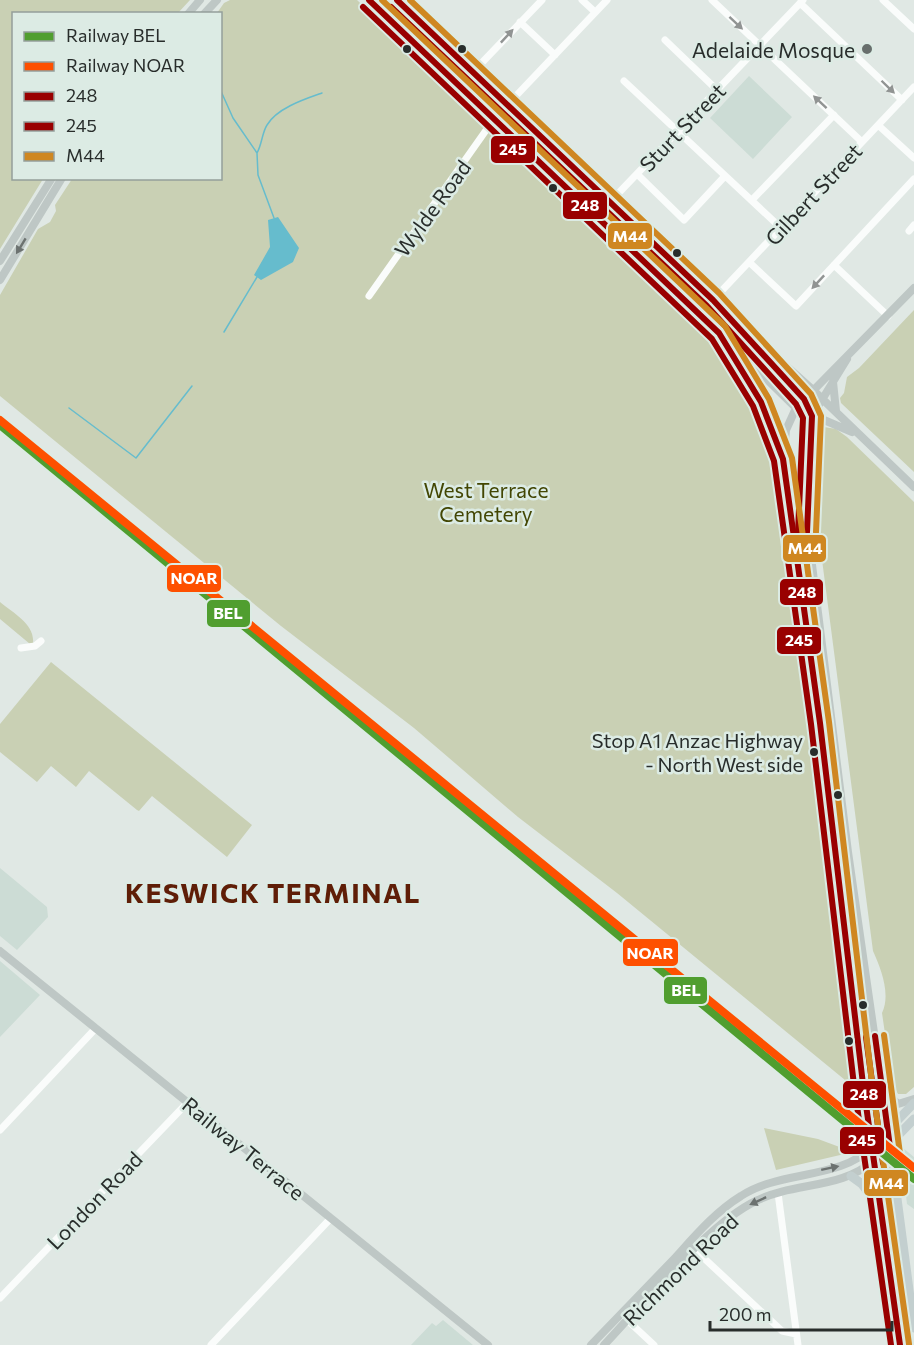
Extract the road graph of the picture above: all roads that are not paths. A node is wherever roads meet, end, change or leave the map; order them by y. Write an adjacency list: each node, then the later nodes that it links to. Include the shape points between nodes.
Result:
1 (200, 0): 13 (main road)
2 (216, 0): 14 (main road)
3 (369, 0): 16 (main road)
4 (397, 0): 12 (main road)
5 (412, 0): 12 (street)
6 (542, 0): 17 (street)
7 (582, 0): 15 (street)
8 (607, 0): 15 (street, Wylde Road)
9 (712, 0): 20 (street, one-way to 20)
10 (883, 0): 18 (street)
11 (801, 2): 20 (street, Sturt Street); 26 (street, one-way to 26)
12 (405, 7): 16 (street); 22 (main road)
13 (190, 12)
14 (206, 12)
15 (595, 12): 21 (street, Wylde Road)
16 (391, 21): 29 (main road)
17 (520, 22): 21 (street); 22 (street, one-way to 17)
18 (914, 29)
19 (664, 40): 25 (street)
20 (759, 45): 25 (street, Sturt Street); 28 (street, one-way to 20)
21 (555, 55): 27 (street, Wylde Road)
22 (473, 72): 27 (main road)
23 (624, 81): 31 (street)
24 (914, 87): 26 (street, Gilbert Street)
25 (717, 90): 31 (street, Sturt Street)
26 (902, 100): 30 (street, Gilbert Street)
27 (509, 104): 29 (street, Wylde Road); 40 (main road)
28 (834, 115): 32 (street); 39 (street)
29 (495, 119): 41 (main road); 48 (street, Wylde Road)
30 (878, 125): 32 (street, Gilbert Street); 33 (street)
31 (678, 131): 34 (street, Sturt Street); 35 (street)
32 (862, 142): 42 (street, Gilbert Street)
33 (914, 158)
34 (637, 174): 35 (street, via 684,220); 40 (street, Sturt Street)
35 (725, 176): 39 (street)
36 (914, 179): 45 (street)
37 (51, 180): 43 (main road)
38 (61, 180): 46 (main road, one-way to 46)
39 (752, 200): 42 (street)
40 (611, 201): 41 (main road); 49 (main road)
41 (597, 216): 51 (main road)
42 (781, 228): 44 (street, Gilbert Street)
43 (0, 261)
44 (749, 262): 45 (street, one-way to 44, via 796,306); 49 (street, Gilbert Street)
45 (834, 265): 50 (street)
46 (0, 280)
47 (914, 288): 50 (main road)
48 (369, 296)
49 (713, 300): 54 (main road); 56 (main road)
50 (888, 316): 52 (main road)
51 (719, 333): 57 (main road); 61 (main road, via 761,402)
52 (847, 359): 53 (main road); 54 (main road)
53 (833, 382): 55 (main road); 58 (main road)
54 (813, 390): 55 (main road); 56 (main road)
55 (822, 398): 58 (main road); 59 (main road)
56 (804, 399): 57 (main road); 59 (main road)
57 (796, 408): 59 (main road); 61 (main road, via 786,430)
58 (836, 412): 60 (main road)
59 (812, 416): 60 (main road); 65 (main road, via 808,541)
60 (863, 438): 62 (main road)
61 (783, 459): 66 (main road)
62 (914, 487)
63 (41, 641): 64 (street)
64 (21, 648)
65 (853, 884): 66 (main road); 69 (main road)
66 (840, 886): 76 (main road)
67 (0, 951): 68 (main road, Railway Terrace)
68 (96, 1028): 71 (main road, Railway Terrace); 74 (street)
69 (883, 1090): 70 (main road, via 898,1104); 73 (main road)
70 (914, 1101): 73 (highway)
71 (188, 1102): 82 (main road, Railway Terrace); 84 (street, London Road)
72 (914, 1119): 75 (highway, Richmond Road)
73 (887, 1127): 75 (highway); 76 (highway)
74 (0, 1130)
75 (890, 1144): 77 (highway, Richmond Road); 86 (highway)
76 (872, 1147): 77 (main road); 79 (main road, Richmond Road, one-way to 76, via 847,1165)
77 (874, 1160): 78 (main road, Richmond Road); 81 (highway)
78 (851, 1176): 80 (main road, Richmond Road); 81 (highway, via 862,1184)
79 (773, 1182): 80 (main road); 83 (main road, Richmond Road, via 741,1196)
80 (778, 1193): 83 (main road, Richmond Road, one-way to 83, via 758,1199); 87 (street)
81 (881, 1211): 94 (highway)
82 (331, 1218): 88 (street); 89 (main road, Railway Terrace)
83 (691, 1247): 85 (main road, Richmond Road); 87 (street, via 782,1331)
84 (0, 1298)
85 (624, 1317): 90 (main road, Richmond Road); 91 (main road, Richmond Road); 92 (street)
86 (914, 1328)
87 (796, 1334): 93 (street)
88 (211, 1345)
89 (488, 1345)
90 (591, 1345)
91 (604, 1345)
92 (654, 1345)
93 (798, 1345)
94 (900, 1345)

